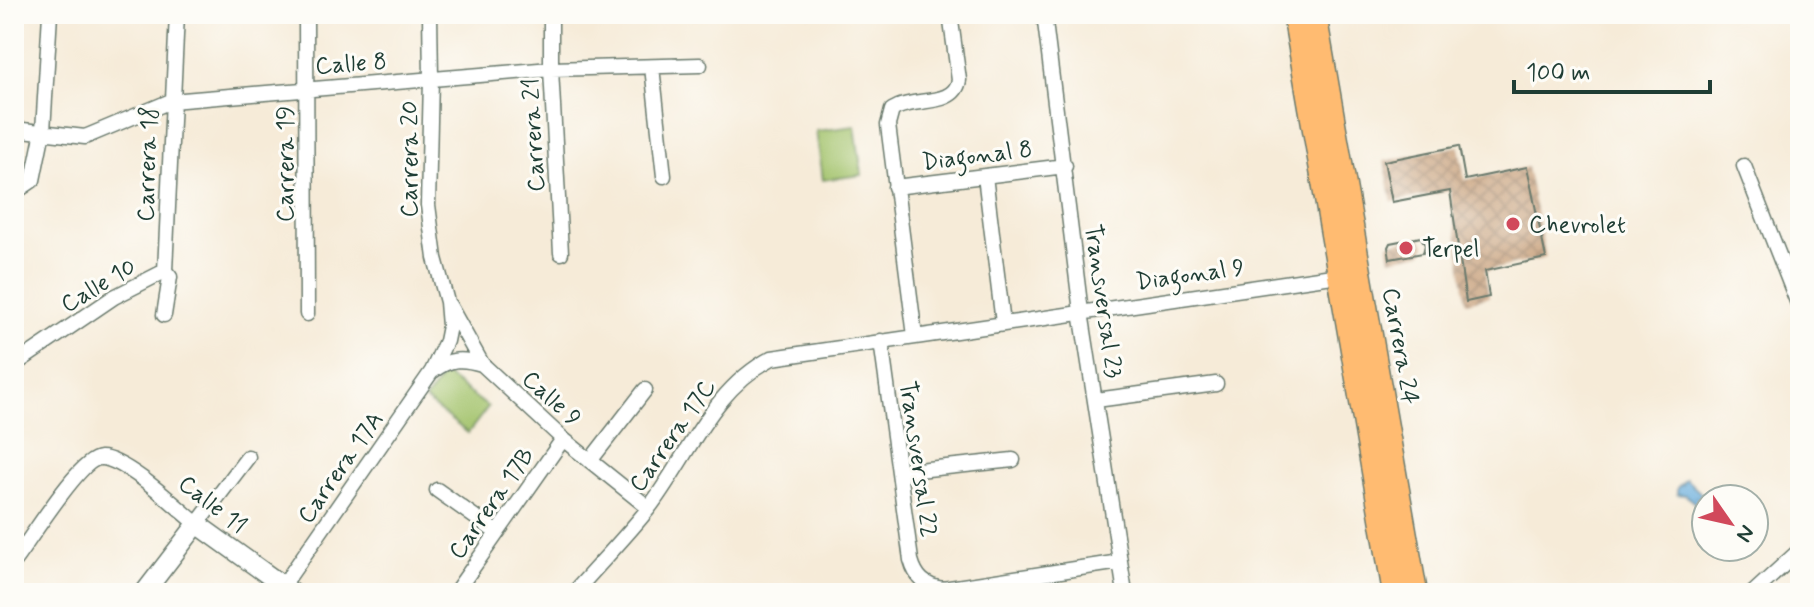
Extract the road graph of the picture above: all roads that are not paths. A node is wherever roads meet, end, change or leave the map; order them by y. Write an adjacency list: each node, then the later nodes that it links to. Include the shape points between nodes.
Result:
1 (50, 14): 17 (street)
2 (177, 14): 15 (street, Carrera 18)
3 (306, 14): 14 (street, Carrera 19)
4 (430, 14): 13 (street, Carrera 20)
5 (551, 14): 12 (street, Carrera 21)
6 (950, 14): 22 (street, via 958,88 951,96 892,110 888,125)
7 (1044, 14): 18 (street, Transversal 23)
8 (1294, 14): 26 (main road, Carrera 24)
9 (1315, 14): 26 (main road, Carrera 24)
10 (700, 65): 11 (street, Calle 8)
11 (652, 67): 12 (street, Calle 8); 20 (street)
12 (551, 69): 13 (street, Calle 8); 24 (street, Carrera 21)
13 (431, 79): 14 (street, Calle 8); 27 (street, Carrera 20, via 428,205)
14 (307, 88): 15 (street, Calle 8); 30 (street, Carrera 19)
15 (171, 101): 17 (street, Calle 8, via 89,136); 25 (street, Carrera 18)
16 (14, 129): 17 (street, Calle 8)
17 (43, 131): 23 (street, via 33,180)
18 (1065, 166): 21 (street, Diagonal 8); 29 (street, Transversal 23)
19 (1744, 166): 28 (street)
20 (664, 176)
21 (985, 176): 22 (street, Diagonal 8); 32 (street)
22 (895, 187): 33 (street)
23 (14, 193)
24 (561, 253)
25 (165, 271): 31 (street, Carrera 18, via 170,277); 36 (street, Calle 10, via 114,297)
26 (1351, 273): 29 (street, Diagonal 9); 58 (main road, Carrera 24); 59 (main road, Carrera 24)
27 (447, 302): 35 (street, Calle 9); 37 (street, Carrera 17A, via 446,341)
28 (1800, 309)
29 (1081, 312): 32 (street, Diagonal 9); 40 (street, Transversal 23)
30 (307, 314)
31 (164, 315)
32 (1003, 323): 33 (street, Diagonal 9)
33 (915, 336): 34 (street, Diagonal 9)
34 (881, 341): 45 (street, Transversal 22); 47 (street, Carrera 17C, via 772,358 753,368 695,434)
35 (482, 364): 37 (street, via 462,358); 41 (street, Calle 9)
36 (14, 365)
37 (432, 371): 53 (street, Carrera 17A)
38 (1216, 384): 40 (street)
39 (645, 390): 44 (street)
40 (1096, 400): 52 (street, Transversal 23)
41 (563, 439): 44 (street, Calle 9); 49 (street, Carrera 17B)
42 (248, 457): 48 (street)
43 (1013, 460): 45 (street)
44 (590, 461): 47 (street, Calle 9)
45 (899, 472): 52 (street, Transversal 22, via 914,572 930,587)
46 (437, 490): 49 (street)
47 (649, 508): 56 (street, Carrera 17C)
48 (197, 524): 51 (street, Calle 11, via 139,476 100,458 81,468); 53 (street, Calle 11); 54 (street)
49 (496, 532): 55 (street, Carrera 17B)
50 (1800, 550): 60 (street)
51 (14, 561)
52 (1120, 562): 57 (street, Transversal 23)
53 (288, 590)
54 (144, 593)
55 (455, 593)
56 (574, 593)
57 (1125, 593)
58 (1394, 593)
59 (1416, 593)
60 (1753, 593)

